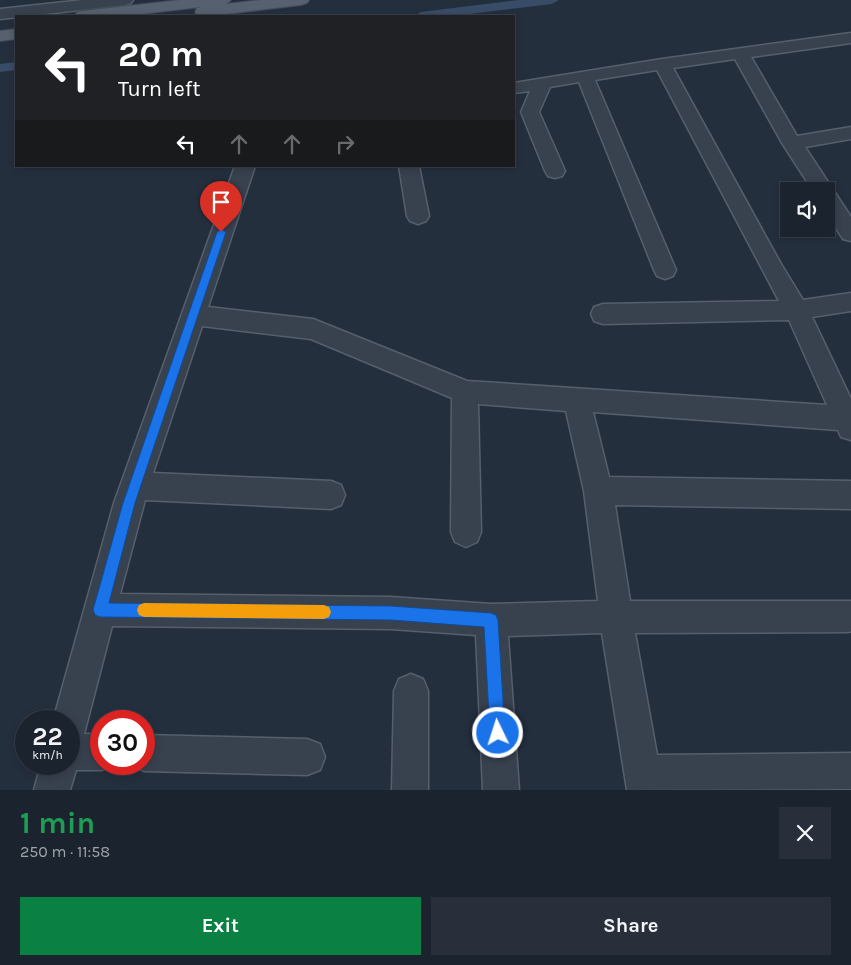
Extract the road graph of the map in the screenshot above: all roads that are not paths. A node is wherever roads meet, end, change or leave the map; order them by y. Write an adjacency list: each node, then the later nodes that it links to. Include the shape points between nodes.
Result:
1 (125, 0): 4 (street)
2 (223, 0): 6 (main road)
3 (301, 0): 7 (main road)
4 (39, 9): 5 (street)
5 (0, 14)
6 (92, 15)
7 (173, 15)
8 (15, 24): 9 (main road)
9 (0, 26)
10 (15, 34): 11 (main road)
11 (0, 36)
12 (851, 38): 13 (street)
13 (740, 53): 14 (street); 19 (street)
14 (662, 64): 15 (street); 29 (street)
15 (585, 76): 16 (street); 27 (street)
16 (543, 84): 17 (street); 22 (street, via 530,112)
17 (515, 88)
18 (851, 133): 19 (street)
19 (792, 144): 23 (street)
20 (245, 167): 31 (street)
21 (409, 167): 25 (street)
22 (555, 171)
23 (817, 182)
24 (835, 210): 26 (street)
25 (418, 216)
26 (849, 229)
27 (665, 270)
28 (851, 302): 29 (street)
29 (797, 310): 30 (street); 34 (street)
30 (603, 314)
31 (193, 315): 32 (street, via 313,329); 35 (street)
32 (465, 392): 33 (street); 39 (street)
33 (577, 401): 34 (street); 36 (street)
34 (850, 422)
35 (135, 486): 37 (street); 40 (street)
36 (598, 491): 38 (street); 42 (street)
37 (330, 495)
38 (851, 495)
39 (466, 532)
40 (100, 610): 43 (street, via 391,613); 45 (street)
41 (849, 616): 42 (street)
42 (616, 617): 43 (street); 50 (street)
43 (491, 620): 53 (street)
44 (411, 691): 52 (street)
45 (74, 710)
46 (155, 753): 47 (street)
47 (307, 757)
48 (851, 771): 50 (street)
49 (56, 775): 51 (street)
50 (645, 781)
51 (52, 790)
52 (410, 790)
53 (501, 790)

